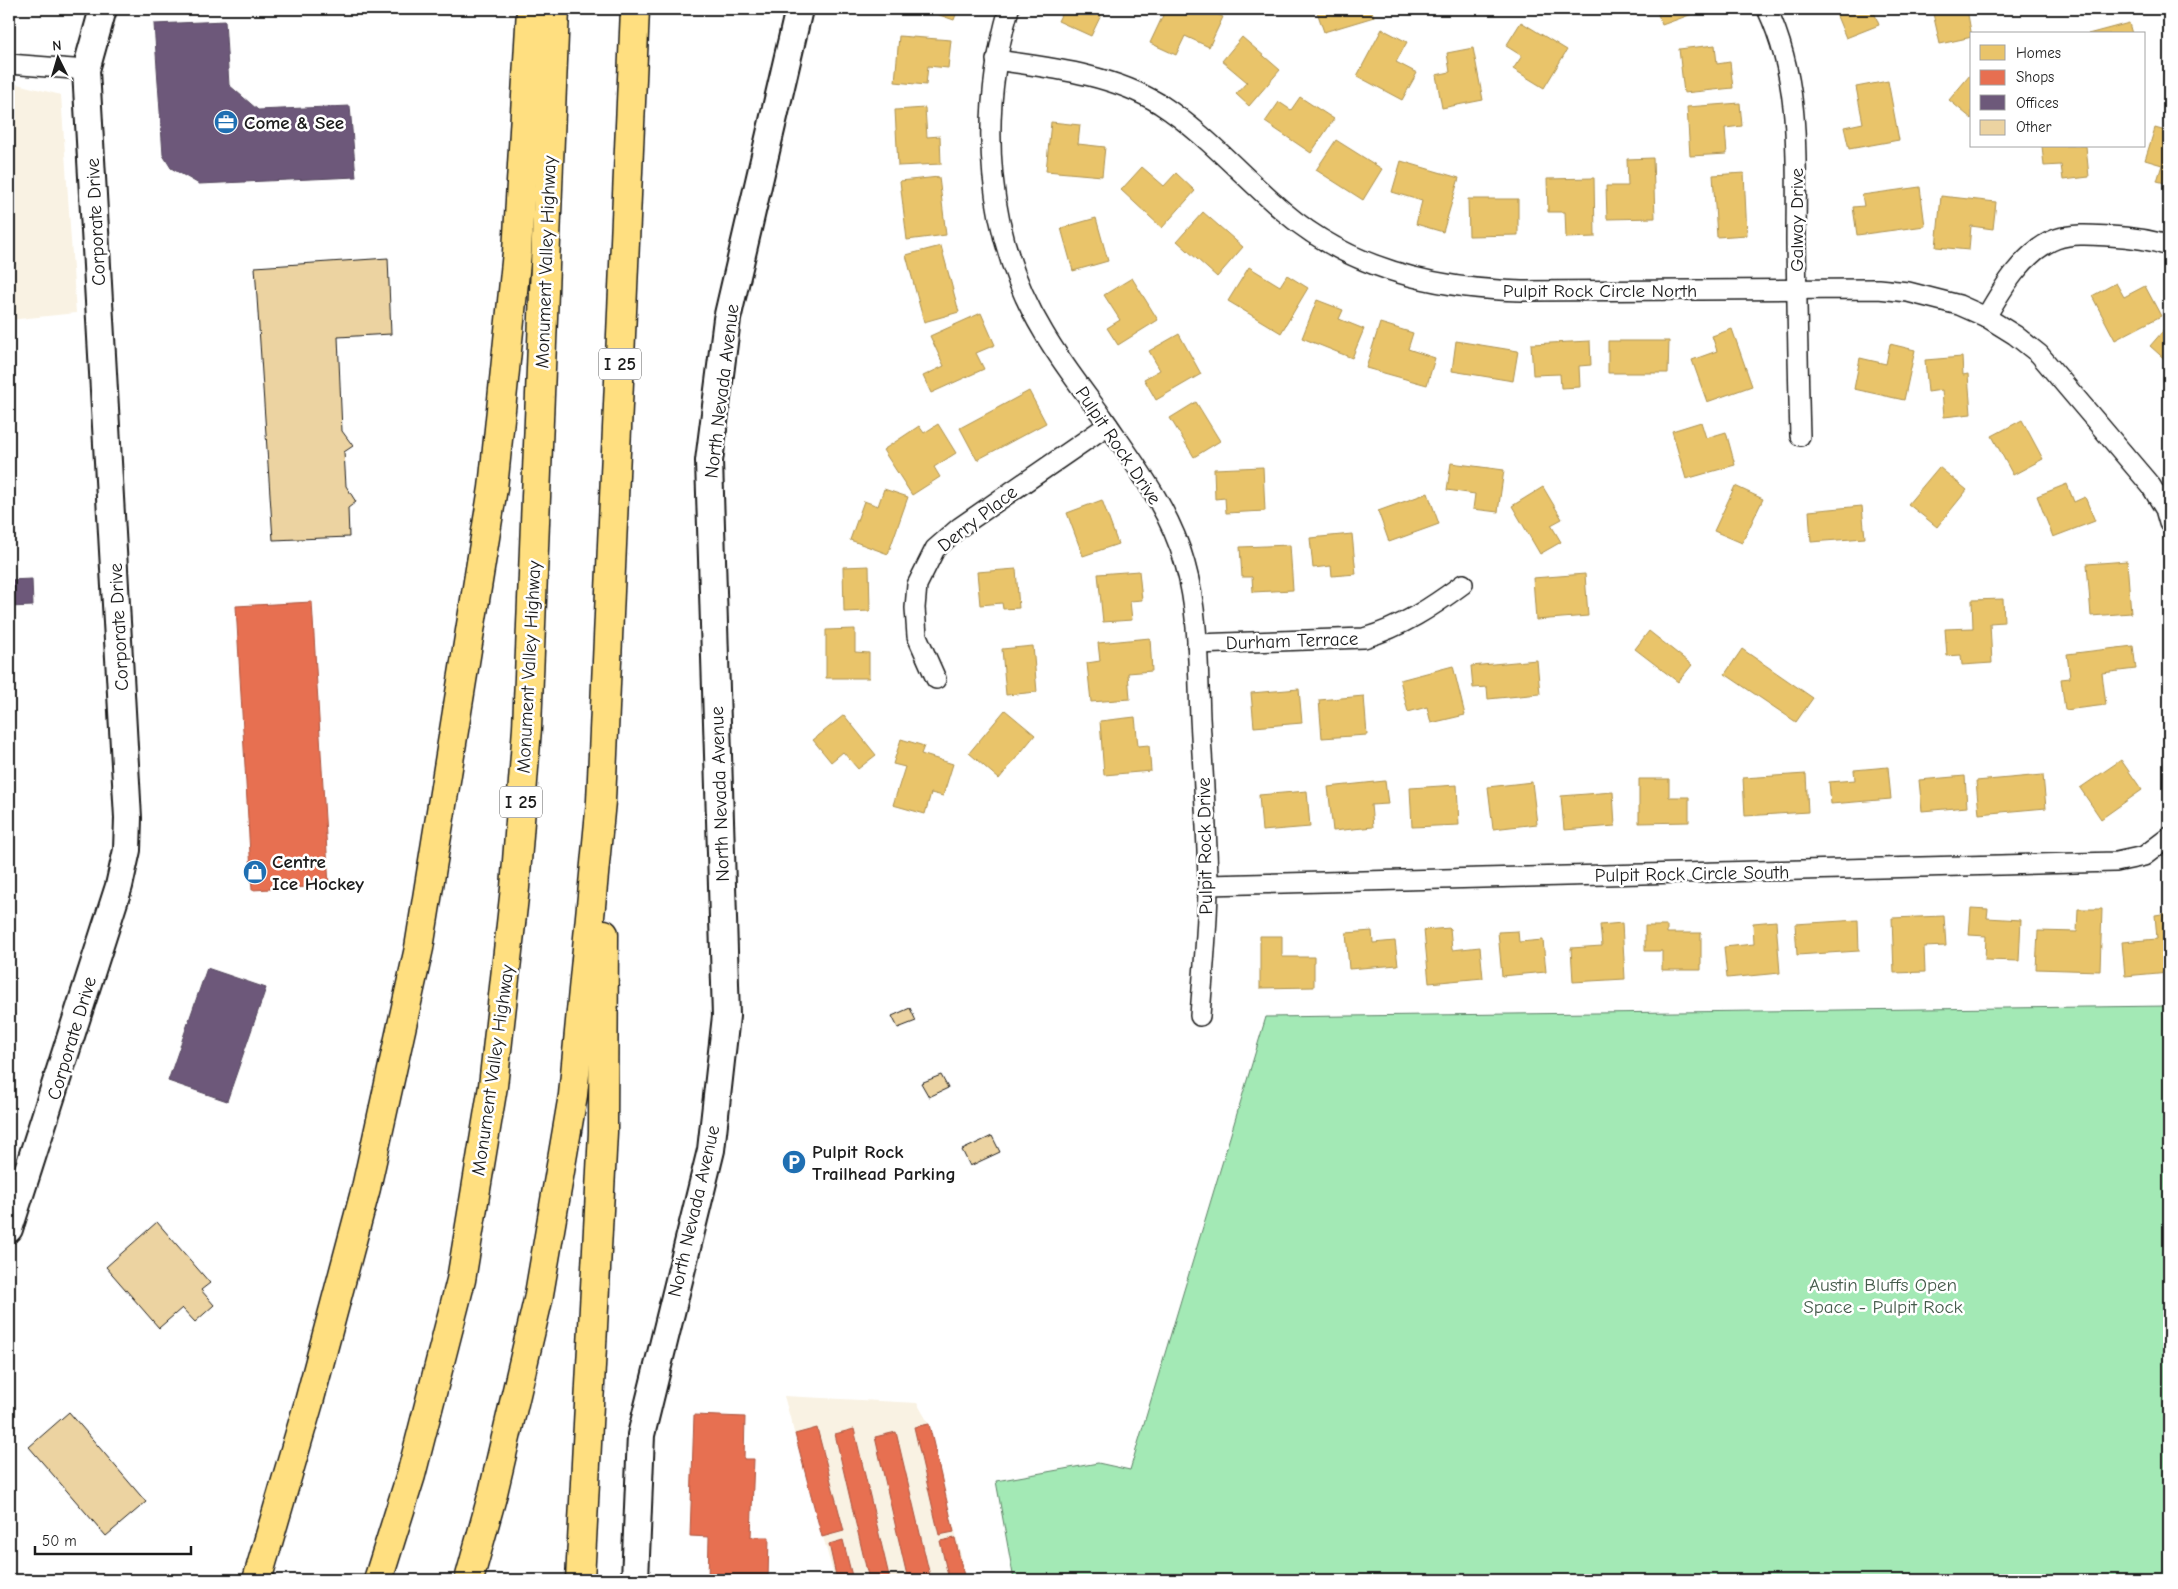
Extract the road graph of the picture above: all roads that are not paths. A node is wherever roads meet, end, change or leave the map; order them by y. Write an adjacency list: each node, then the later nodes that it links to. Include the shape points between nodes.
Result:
1 (103, 9): 10 (main road, Corporate Drive)
2 (531, 9): 25 (highway, via 517,252 493,488 419,948 366,1188 309,1402)
3 (554, 9): 26 (highway, Monument Valley Highway / I 25, via 527,728 515,888 493,1086 460,1280 411,1475)
4 (635, 9): 20 (highway, I 25)
5 (799, 9): 29 (main road, North Nevada Avenue, via 727,318 709,461 726,1016 711,1150 641,1435)
6 (1009, 9): 8 (street, Pulpit Rock Drive)
7 (1767, 9): 12 (street, Galway Drive, via 1778,33 1793,95)
8 (996, 60): 12 (street, Pulpit Rock Circle North, via 1066,70 1131,90 1159,104 1303,228 1367,262 1402,275 1480,290); 14 (street, Pulpit Rock Drive, via 990,139 992,175 1008,248 1021,289 1044,334)
9 (9, 64): 10 (street)
10 (86, 70): 24 (main road, Corporate Drive, via 128,818 126,850 119,886)
11 (2169, 246): 13 (street, via 2145,238 2105,235 2085,234 2056,239 2029,257 2006,282)
12 (1797, 289): 13 (street, Pulpit Rock Circle North, via 1908,292); 15 (street, Galway Drive)
13 (1986, 317): 16 (street, Pulpit Rock Circle North, via 2039,354 2151,486 2165,509)
14 (1108, 425): 18 (street, Pulpit Rock Drive, via 1152,490 1175,536 1191,588); 19 (street, Derry Place, via 960,526 935,548 917,586 915,608 917,636)
15 (1800, 436)
16 (2169, 523)
17 (1463, 584): 18 (street, Durham Terrace, via 1428,611 1388,631 1364,638)
18 (1197, 644): 22 (street, Pulpit Rock Drive)
19 (936, 679)
20 (606, 720): 27 (highway, I 25, via 573,1095 538,1300); 28 (highway, via 603,1132)
21 (2169, 838): 22 (street, Pulpit Rock Circle South, via 2144,856 2116,862)
22 (1208, 885): 23 (street, Pulpit Rock Drive)
23 (1200, 1016)
24 (9, 1229)
25 (256, 1580)
26 (378, 1580)
27 (469, 1580)
28 (580, 1580)
29 (635, 1580)

